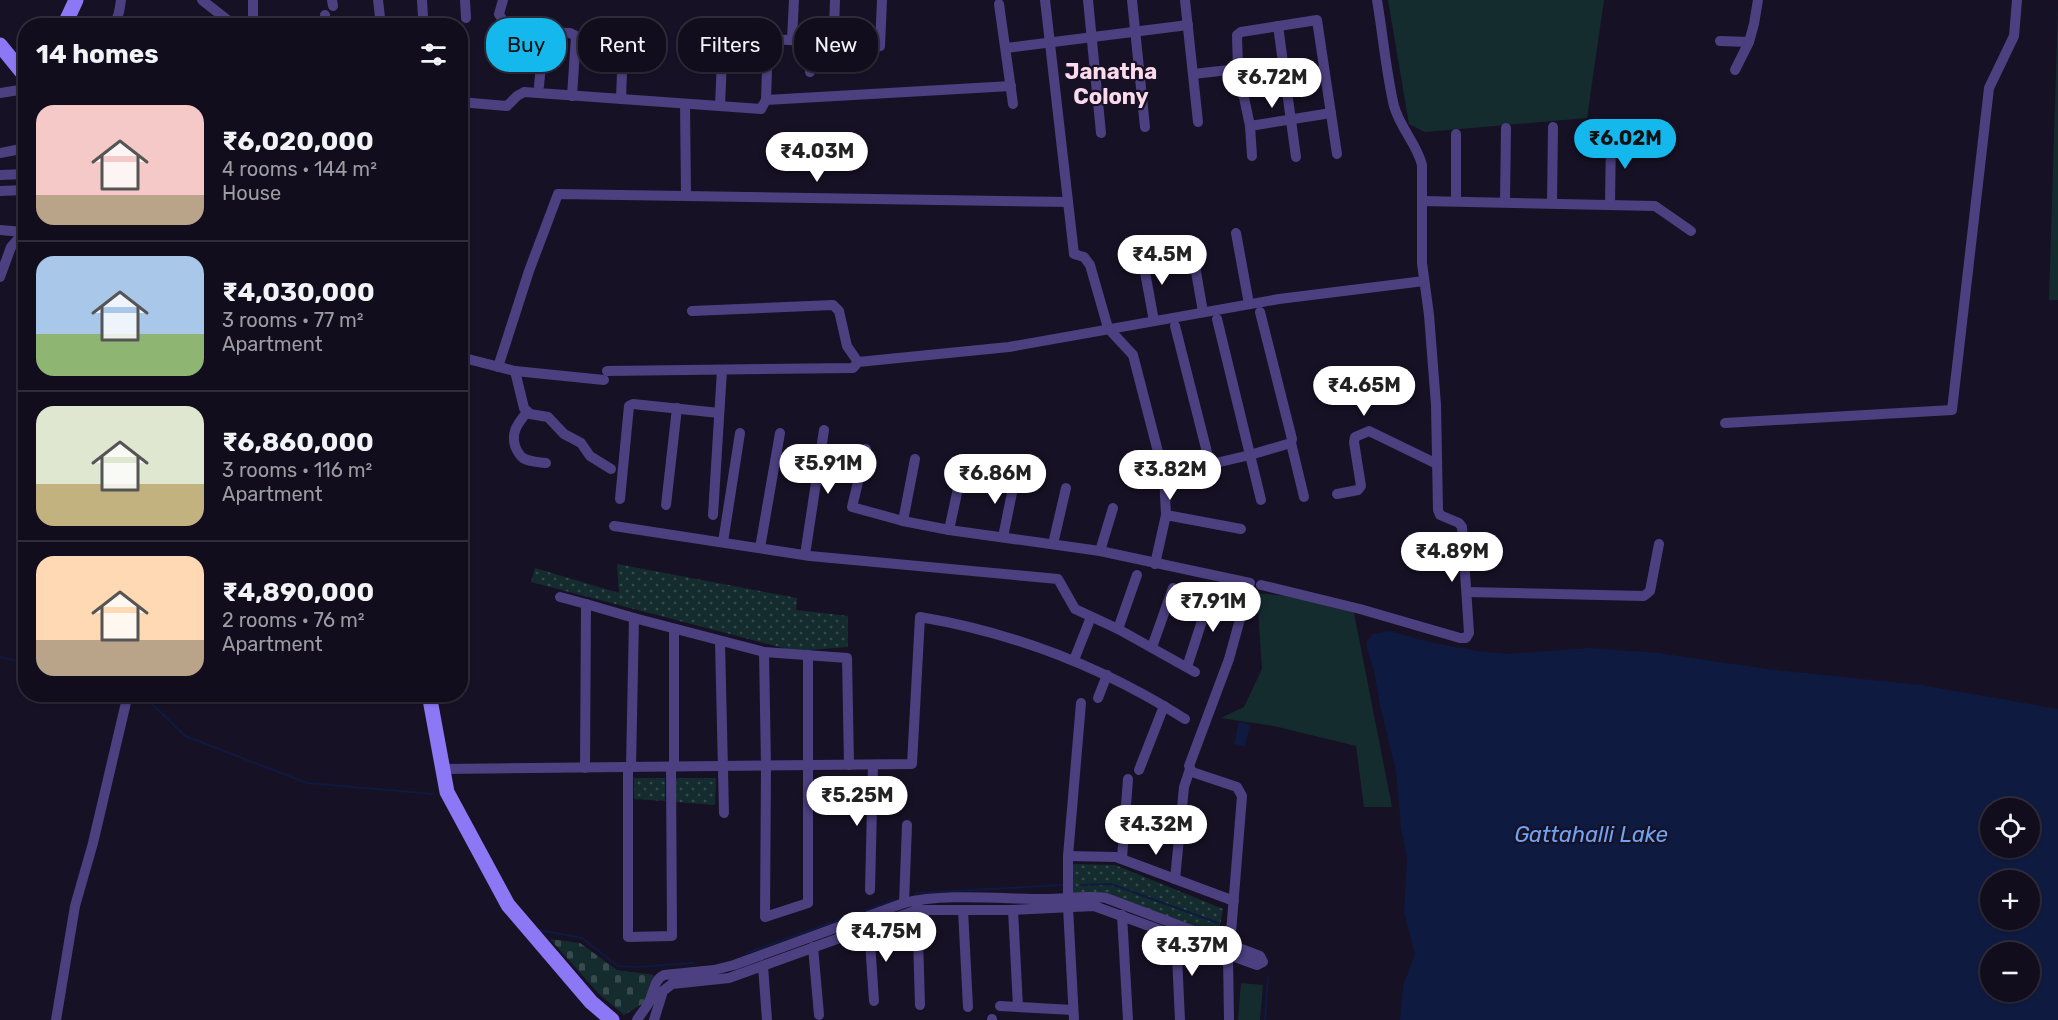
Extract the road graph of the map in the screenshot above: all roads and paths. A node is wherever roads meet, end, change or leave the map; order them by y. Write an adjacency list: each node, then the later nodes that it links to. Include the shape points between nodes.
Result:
1 (76, 0): 21 (main road)
2 (121, 0): 22 (street)
3 (202, 0): 23 (street)
4 (253, 0): 24 (street)
5 (378, 0): 25 (street)
6 (422, 0): 20 (street)
7 (465, 0): 26 (street)
8 (503, 0): 27 (street)
9 (794, 0): 33 (street)
10 (834, 0): 11 (street, via 837,48 880,46)
11 (882, 0)
12 (1045, 0): 34 (street)
13 (1088, 0): 32 (street)
14 (1132, 0): 30 (street)
15 (1185, 0): 28 (street)
16 (1377, 0): 77 (street, via 1394,106 1420,155)
17 (1758, 0): 36 (street)
18 (2017, 0): 108 (street, via 2014,36 1989,88 1952,410)
19 (999, 3): 38 (street)
20 (423, 17)
21 (68, 18)
22 (118, 18)
23 (225, 18)
24 (253, 18)
25 (375, 18)
26 (466, 18)
27 (501, 18)
28 (1188, 25): 30 (street); 45 (street)
29 (1278, 26): 40 (street, via 1237,35); 57 (street, via 1317,20); 58 (street)
30 (1134, 31): 32 (street); 61 (street)
31 (566, 33): 50 (street, via 576,36)
32 (1091, 36): 34 (street); 64 (street)
33 (792, 39): 52 (street, via 768,39)
34 (1049, 41): 38 (street); 79 (street)
35 (1720, 41): 36 (street)
36 (1749, 42): 41 (street)
37 (0, 45): 39 (main road)
38 (1006, 48): 47 (street)
39 (18, 67)
40 (1238, 69): 45 (street); 60 (street)
41 (1735, 70)
42 (541, 72): 46 (street)
43 (622, 72): 51 (street)
44 (721, 72): 56 (street)
45 (1193, 74): 59 (street)
46 (540, 86)
47 (1011, 86): 52 (street); 55 (street)
48 (18, 90): 49 (street)
49 (0, 93)
50 (572, 96): 51 (street); 53 (street, via 524,92 507,106)
51 (621, 99): 54 (street)
52 (766, 100): 56 (street, via 761,109)
53 (468, 103)
54 (685, 104): 56 (street); 76 (street)
55 (1013, 104)
56 (720, 106)
57 (1331, 114): 58 (street); 69 (street)
58 (1291, 120): 60 (street); 71 (street)
59 (1198, 122)
60 (1250, 126): 70 (street)
61 (1145, 127)
62 (1553, 127): 81 (street)
63 (1506, 128): 80 (street)
64 (1101, 133)
65 (1456, 134): 78 (street)
66 (1611, 136): 82 (street)
67 (18, 150): 68 (street)
68 (0, 153)
69 (1337, 154)
70 (1252, 156)
71 (1296, 157)
72 (18, 174): 73 (street)
73 (0, 175)
74 (18, 190): 75 (street)
75 (0, 191)
76 (686, 195): 79 (street); 102 (street, via 558,194)
77 (1422, 201): 78 (street); 91 (street)
78 (1456, 201): 80 (street)
79 (1068, 202): 99 (street, via 1074,254 1084,257 1090,265)
80 (1505, 202): 81 (street)
81 (1552, 203): 82 (street)
82 (1610, 204): 85 (street, via 1655,206)
83 (0, 230): 84 (street)
84 (18, 231)
85 (1691, 231)
86 (1236, 233): 92 (street)
87 (18, 238): 90 (street)
88 (1191, 243): 94 (street)
89 (1142, 256): 97 (street)
90 (0, 277)
91 (1424, 281): 92 (street); 118 (street, via 1436,405)
92 (1249, 304): 94 (street)
93 (692, 311): 101 (street, via 833,305 839,311 847,346)
94 (1203, 312): 97 (street)
95 (1260, 312): 112 (street)
96 (1217, 319): 114 (street)
97 (1154, 321): 99 (street)
98 (1175, 326): 117 (street)
99 (1108, 328): 101 (street, via 1009,347); 121 (street, via 1133,355)
100 (468, 359): 102 (street)
101 (858, 362): 103 (street, via 849,369)
102 (498, 367): 104 (street)
103 (722, 370): 104 (street, via 605,375); 107 (street)
104 (515, 371): 106 (street)
105 (677, 408): 107 (street); 126 (street, via 629,406); 128 (street)
106 (527, 412): 116 (street, via 513,434 517,451 522,458); 119 (street, via 548,417 564,434 581,443 590,456)
107 (719, 412): 130 (street)
108 (1725, 423)
109 (824, 430): 142 (street)
110 (740, 433): 137 (street)
111 (780, 433): 140 (street)
112 (1291, 443): 114 (street); 125 (street)
113 (866, 449): 132 (street, via 852,507)
114 (1250, 455): 117 (street); 127 (street)
115 (915, 459): 132 (street)
116 (546, 463)
117 (1210, 464): 121 (street)
118 (1437, 464): 124 (street, via 1365,431 1355,436 1354,442 1361,486); 148 (street, via 1438,510 1462,527)
119 (611, 469)
120 (962, 470): 135 (street)
121 (1164, 475): 131 (street)
122 (1015, 478): 136 (street)
123 (1066, 488): 138 (street)
124 (1337, 495)
125 (1304, 497)
126 (620, 499)
127 (1261, 500)
128 (666, 504)
129 (1113, 508): 141 (street)
130 (713, 515)
131 (1166, 515): 134 (street); 143 (street)
132 (903, 521): 135 (street)
133 (614, 526): 137 (street)
134 (1241, 529)
135 (949, 530): 136 (street)
136 (1003, 537): 138 (street)
137 (723, 542): 140 (street)
138 (1053, 544): 141 (street)
139 (1659, 544): 148 (street, via 1650,591 1644,596)
140 (760, 548): 142 (street)
141 (1100, 551): 143 (street)
142 (805, 555): 151 (street, via 1058,579 1075,609)
143 (1155, 564): 176 (street, via 1250,583 1229,659)
144 (1137, 574): 154 (street)
145 (1261, 585): 148 (street, via 1460,639 1469,633)
146 (1173, 588): 156 (street)
147 (1212, 590): 156 (street, via 1191,670)
148 (1467, 592)
149 (560, 597): 150 (street)
150 (586, 604): 152 (street); 174 (street)
151 (1091, 616): 154 (street); 159 (street)
152 (633, 618): 153 (street); 172 (street)
153 (674, 629): 155 (street); 173 (street)
154 (1118, 629): 156 (street)
155 (720, 641): 157 (street); 167 (street)
156 (1152, 647)
157 (764, 652): 158 (street); 171 (street)
158 (808, 656): 168 (street); 169 (street, via 847,658)
159 (1074, 660): 160 (street); 170 (street, via 1000,635 920,617 912,764)
160 (1107, 675): 161 (street); 165 (street)
161 (1098, 698)
162 (127, 702): 204 (street, via 75,906)
163 (430, 702): 175 (main road)
164 (1081, 703): 181 (street)
165 (1164, 706): 166 (street); 177 (street)
166 (1185, 719)
167 (723, 765): 171 (street); 173 (street); 179 (street)
168 (808, 765): 169 (street); 171 (street); 171 (street, via 808,903 765,917)
169 (849, 765): 170 (street)
170 (873, 765): 184 (street)
171 (766, 766)
172 (630, 767): 173 (street); 173 (street, via 628,937 672,936); 174 (street)
173 (673, 767)
174 (585, 768): 175 (street)
175 (443, 769): 205 (main road, via 447,792 508,905 591,1002)
176 (1190, 769): 183 (street, via 1184,786); 185 (street, via 1241,791)
177 (1139, 770)
178 (1128, 779): 182 (street)
179 (724, 813)
180 (907, 825): 186 (street)
181 (1068, 856): 182 (street); 187 (street)
182 (1122, 858): 183 (street)
183 (1175, 879): 185 (street)
184 (870, 890)
185 (1234, 901): 195 (street)
186 (904, 903): 188 (street); 206 (street, via 734,965 664,975 656,982 649,1003)
187 (1068, 903): 188 (street); 190 (street); 191 (street); 195 (street, via 1106,898); 203 (street)
188 (917, 905): 189 (street); 192 (street); 198 (street)
189 (963, 910): 190 (street); 200 (street)
190 (1013, 910): 201 (street)
191 (1122, 915): 193 (street); 209 (street)
192 (869, 927): 194 (street); 197 (street)
193 (1176, 935): 195 (street); 210 (street)
194 (813, 947): 196 (street); 202 (street)
195 (1229, 950): 211 (street)
196 (763, 966): 207 (street, via 729,978 672,984 663,991); 208 (street)
197 (874, 1001)
198 (920, 1005)
199 (1000, 1006): 201 (street)
200 (968, 1007)
201 (1018, 1007): 203 (street)
202 (819, 1015)
203 (1074, 1015)
204 (56, 1020)
205 (612, 1020)
206 (637, 1020)
207 (654, 1020)
208 (766, 1020)
209 (1128, 1020)
210 (1180, 1020)
211 (1229, 1020)

